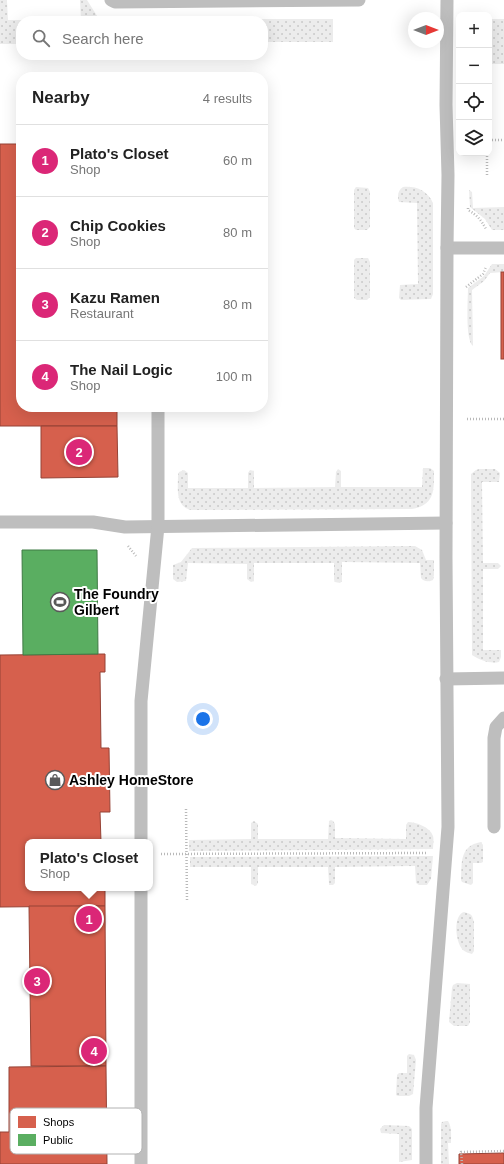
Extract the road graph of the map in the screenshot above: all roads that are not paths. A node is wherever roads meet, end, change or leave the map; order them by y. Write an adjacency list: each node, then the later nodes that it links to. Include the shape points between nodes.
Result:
1 (111, 0): 2 (lane)
2 (359, 0)
3 (447, 1): 4 (lane)
4 (447, 248): 5 (lane); 8 (lane)
5 (504, 248)
6 (158, 412): 9 (lane)
7 (0, 522): 9 (lane, via 93,522 125,527)
8 (446, 523): 9 (lane); 11 (lane)
9 (158, 526): 14 (lane, via 141,701)
10 (504, 678): 11 (lane)
11 (446, 679): 17 (lane, via 448,807 426,1108)
12 (504, 718): 13 (lane, via 496,727 494,738)
13 (494, 827)
14 (141, 839)
15 (141, 891): 16 (lane)
16 (141, 1108)
17 (426, 1164)

